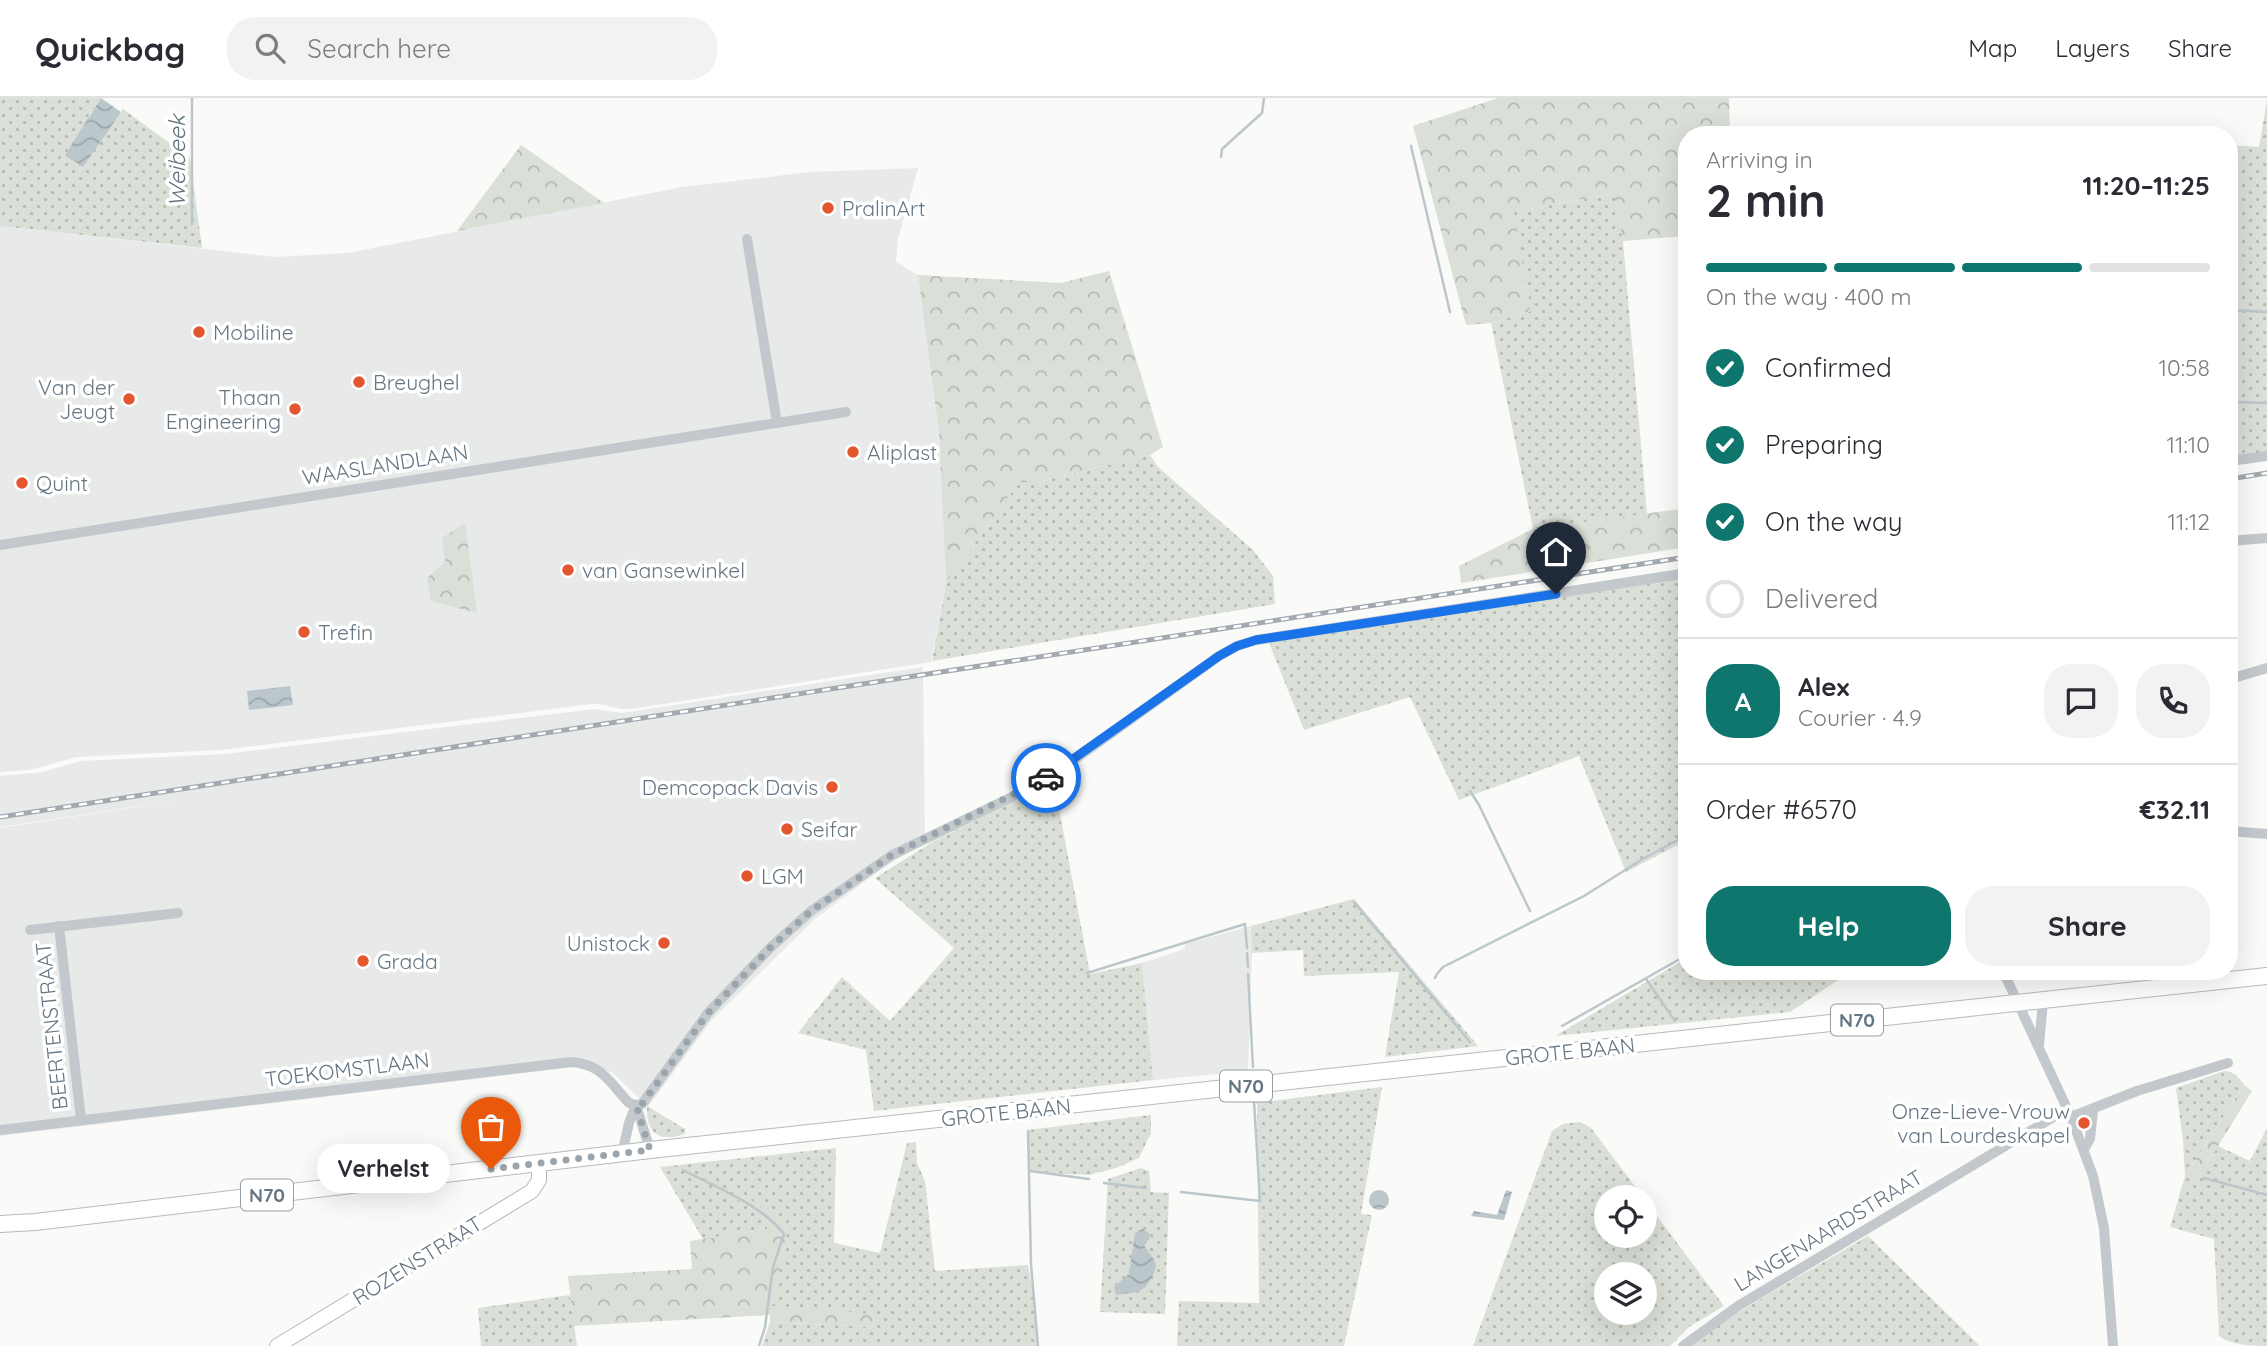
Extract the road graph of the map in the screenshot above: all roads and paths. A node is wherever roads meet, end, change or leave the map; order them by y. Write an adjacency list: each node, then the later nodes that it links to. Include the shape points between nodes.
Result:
1 (747, 239): 3 (street)
2 (846, 412): 3 (street, WAASLANDLAAN)
3 (777, 423): 8 (street, WAASLANDLAAN)
4 (2267, 456): 5 (street)
5 (2238, 460)
6 (2267, 538): 7 (street)
7 (2238, 540)
8 (0, 545)
9 (1678, 574): 25 (street, via 1237,646 1060,770 892,855 811,911 708,1013 642,1104)
10 (2267, 668): 11 (street)
11 (2238, 677)
12 (2238, 830): 13 (street)
13 (2267, 834)
14 (178, 913): 15 (street, BEERTENSTRAAT)
15 (59, 926): 16 (street, BEERTENSTRAAT); 28 (street, BEERTENSTRAAT)
16 (30, 930)
17 (2267, 976): 18 (main road, GROTE BAAN / N70)
18 (2238, 979)
19 (2007, 980): 22 (street)
20 (2231, 980): 21 (main road, GROTE BAAN / N70)
21 (2043, 1001): 22 (main road, GROTE BAAN / N70); 23 (street)
22 (2017, 1003): 23 (street); 31 (main road, GROTE BAAN / N70)
23 (2039, 1048): 27 (street)
24 (2228, 1063): 26 (street, LANGENAARDSTRAAT)
25 (636, 1105): 28 (street, TOEKOMSTLAAN, via 596,1068 570,1062); 31 (street); 32 (street)
26 (2092, 1110): 27 (street, LANGENAARDSTRAAT); 30 (street, via 2090,1139)
27 (2069, 1113): 30 (street); 38 (street, LANGENAARDSTRAAT, via 1738,1306)
28 (81, 1120): 29 (street, TOEKOMSTLAAN)
29 (0, 1130)
30 (2084, 1149): 39 (street, via 2104,1228)
31 (650, 1150): 32 (main road, N70)
32 (622, 1154): 33 (main road, N70)
33 (539, 1163): 34 (main road, N70); 37 (street, ROZENSTRAAT, via 539,1180 532,1191)
34 (35, 1223): 35 (main road, N70); 36 (main road, N70)
35 (0, 1224)
36 (0, 1231)
37 (277, 1346)
38 (1683, 1346)
39 (2113, 1346)

